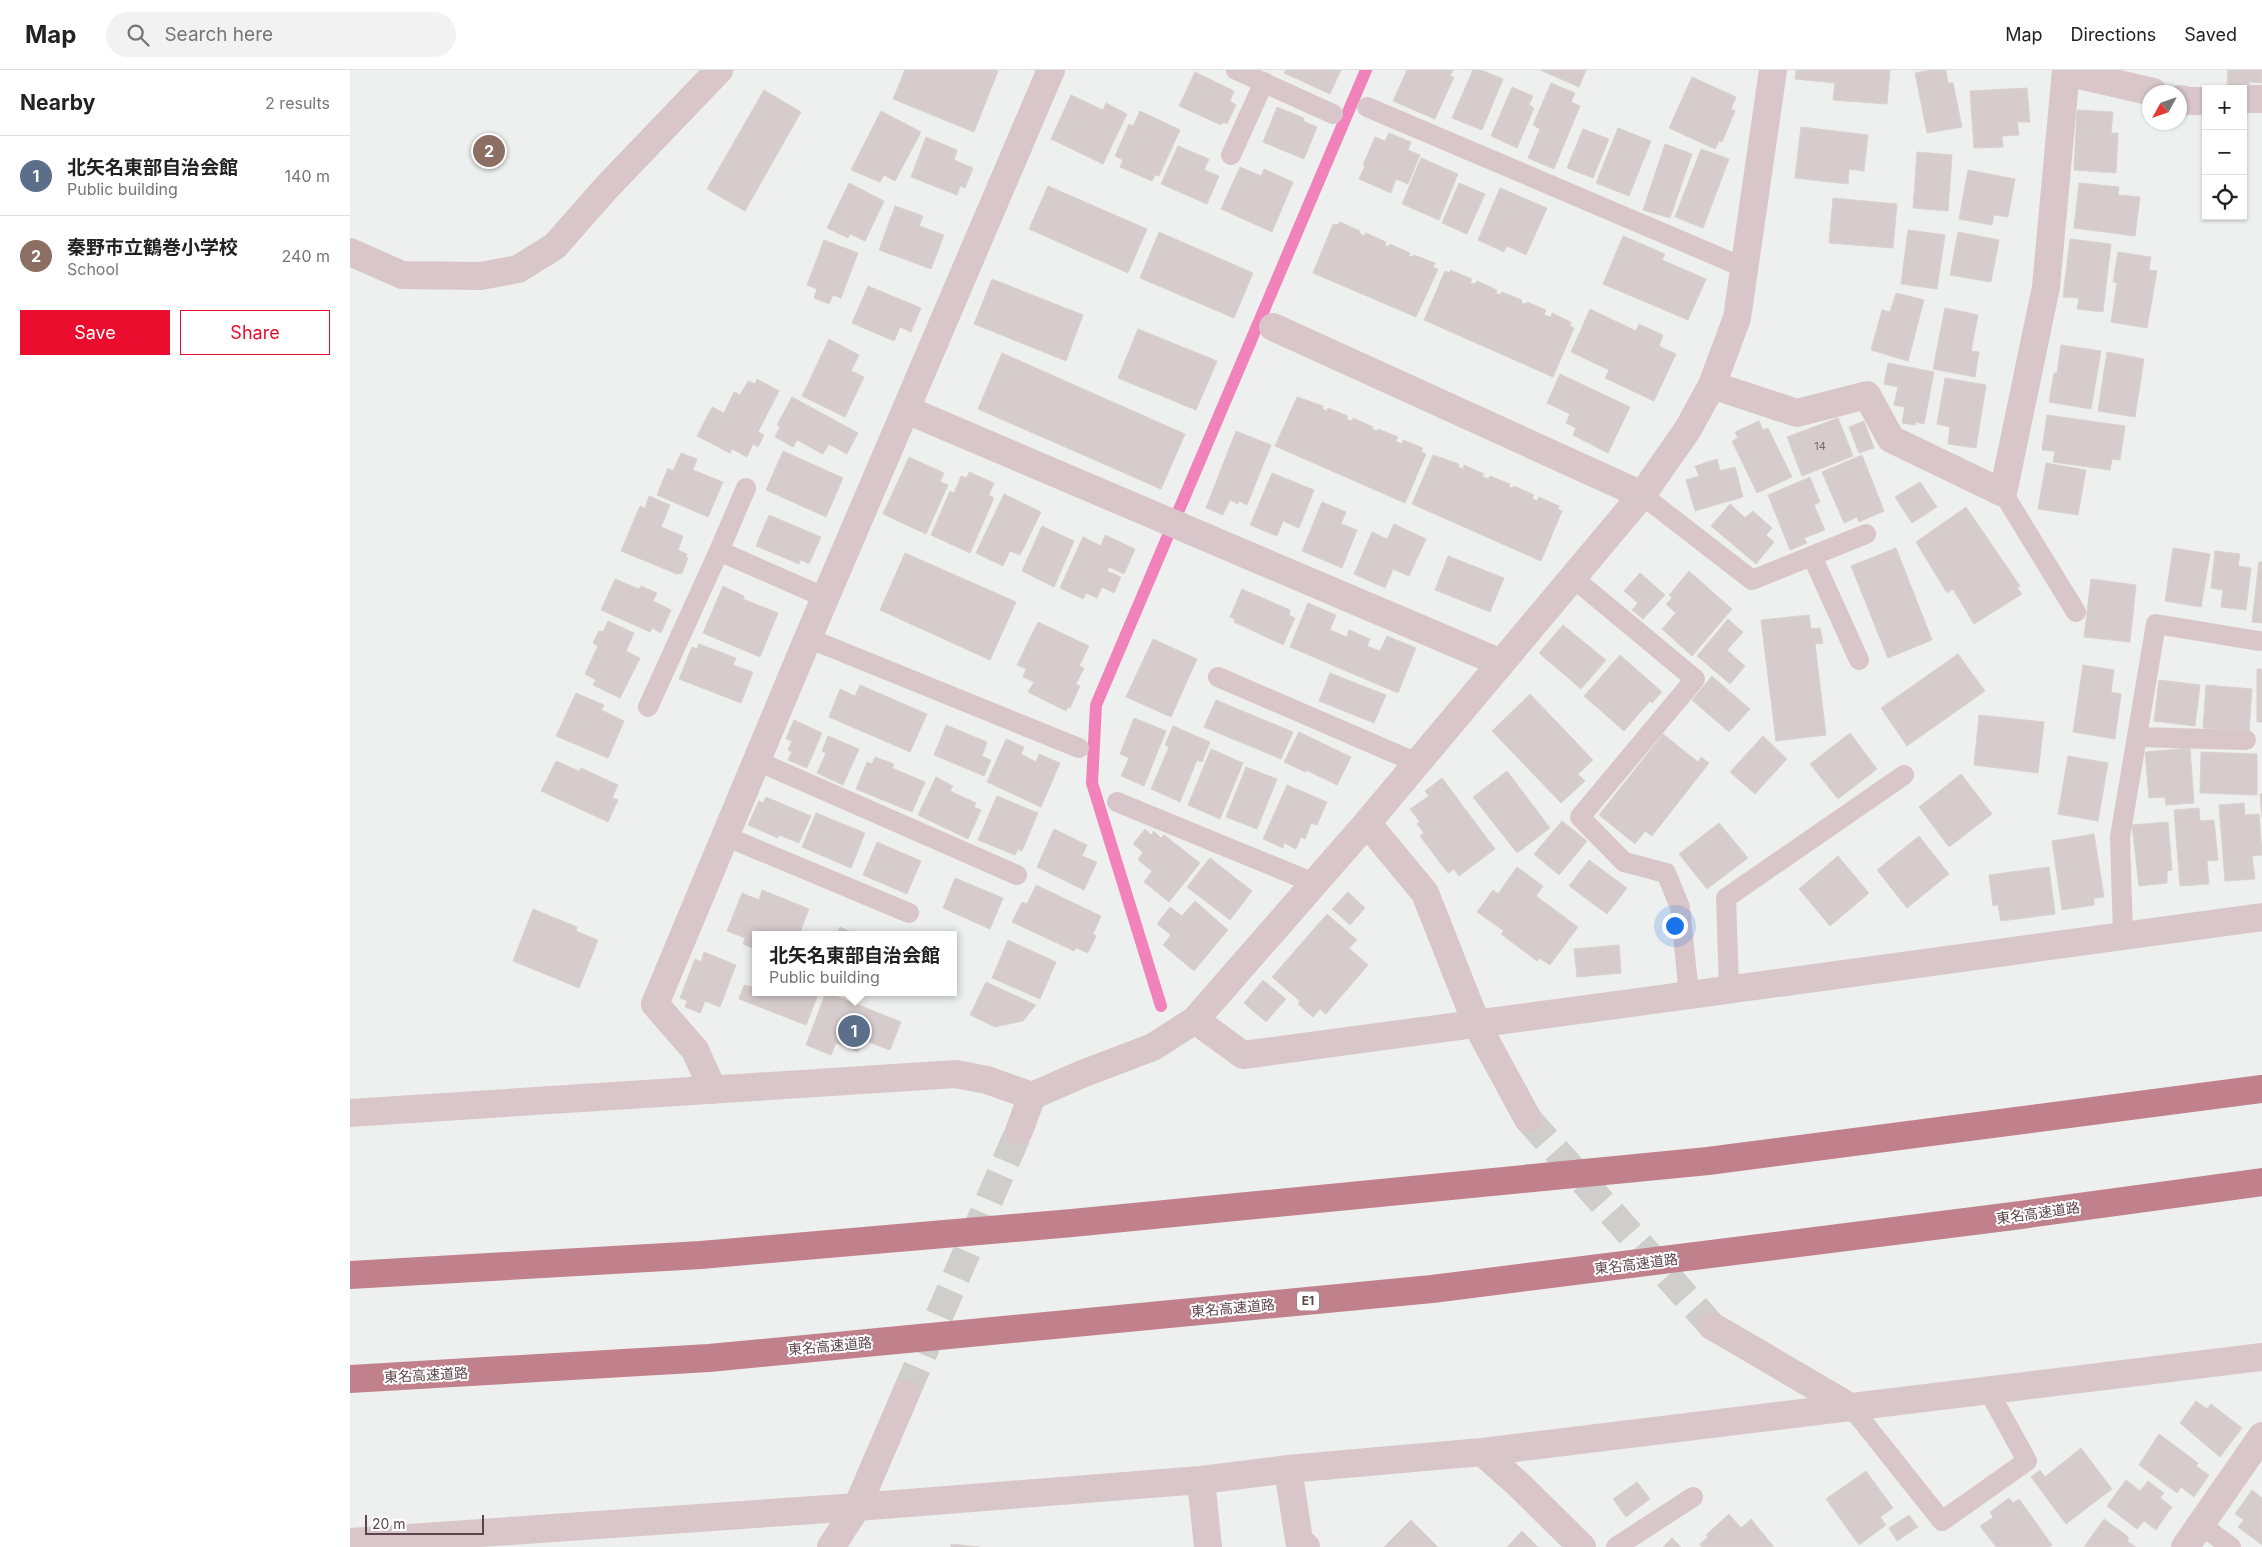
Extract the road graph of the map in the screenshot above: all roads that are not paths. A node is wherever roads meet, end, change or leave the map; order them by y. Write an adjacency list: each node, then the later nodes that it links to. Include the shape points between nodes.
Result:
1 (719, 70): 15 (street, via 555,246 518,270 481,276 402,275)
2 (1051, 70): 19 (street)
3 (1236, 70): 6 (lane)
4 (1770, 71): 16 (street)
5 (2066, 71): 7 (street); 21 (street, via 2046,287)
6 (1264, 82): 13 (lane); 14 (lane)
7 (2142, 89)
8 (2247, 99): 9 (street)
9 (2262, 99)
10 (2187, 101): 11 (street)
11 (2202, 101)
12 (1368, 107): 16 (lane)
13 (1332, 114)
14 (1231, 154)
15 (350, 252)
16 (1745, 268): 18 (street, via 1737,318)
17 (1273, 327): 22 (street)
18 (1712, 385): 21 (street, via 1797,414 1867,395 1891,439); 22 (street, via 1688,429)
19 (907, 410): 27 (street); 32 (street)
20 (746, 488): 24 (lane)
21 (2003, 493): 28 (lane)
22 (1642, 495): 25 (lane, via 1752,580); 26 (street)
23 (1866, 534): 25 (lane)
24 (719, 551): 27 (lane); 34 (lane)
25 (1812, 556): 31 (lane)
26 (1572, 578): 32 (street); 50 (lane, via 1695,679 1580,818 1624,862 1666,873 1680,907)
27 (826, 598): 29 (street)
28 (2076, 612)
29 (808, 638): 37 (lane); 38 (street)
30 (2258, 641): 35 (lane, via 2156,624)
31 (1859, 660)
32 (1501, 663): 39 (street)
33 (1218, 677): 39 (lane)
34 (648, 707)
35 (2137, 737): 36 (lane); 48 (lane, via 2120,838)
36 (2246, 740)
37 (1079, 748)
38 (757, 762): 43 (street); 44 (lane)
39 (1417, 763): 42 (street)
40 (1904, 775): 49 (lane, via 1726,898)
41 (1117, 802): 45 (lane)
42 (1367, 822): 45 (street); 52 (street, via 1425,894)
43 (725, 836): 46 (lane); 54 (street, via 655,1004 694,1050)
44 (1018, 875)
45 (1314, 883): 51 (street)
46 (909, 913)
47 (2262, 917): 48 (street)
48 (2123, 936): 49 (street)
49 (1729, 988): 50 (street)
50 (1689, 994): 52 (street)
51 (1195, 1020): 52 (street, via 1243,1055); 55 (street, via 1153,1047)
52 (1476, 1025): 57 (street)
53 (2262, 1089): 60 (highway, via 1708,1161 1082,1222 701,1255)
54 (713, 1090): 55 (street, via 956,1074 987,1080); 56 (street)
55 (1032, 1096): 58 (street)
56 (350, 1113)
57 (1528, 1119)
58 (1019, 1131)
59 (2262, 1182): 63 (highway, 東名高速道路 / E1, via 1432,1289 708,1358)
60 (350, 1275)
61 (1712, 1326): 66 (street)
62 (2262, 1357): 64 (street)
63 (350, 1380)
64 (1988, 1390): 66 (street); 66 (lane, via 2028,1461 1942,1520)
65 (906, 1393): 72 (street)
66 (1852, 1408): 68 (street)
67 (2262, 1436): 73 (street)
68 (1482, 1452): 69 (street); 78 (street)
69 (1288, 1469): 70 (street); 77 (street, via 1299,1540)
70 (1201, 1480): 72 (street); 76 (street)
71 (1693, 1497): 79 (lane)
72 (857, 1507): 74 (street); 75 (street)
73 (2200, 1524): 80 (street); 81 (lane)
74 (350, 1542)
75 (830, 1547)
76 (1208, 1547)
77 (1306, 1547)
78 (1582, 1547)
79 (1616, 1547)
80 (2185, 1547)
81 (2231, 1547)

